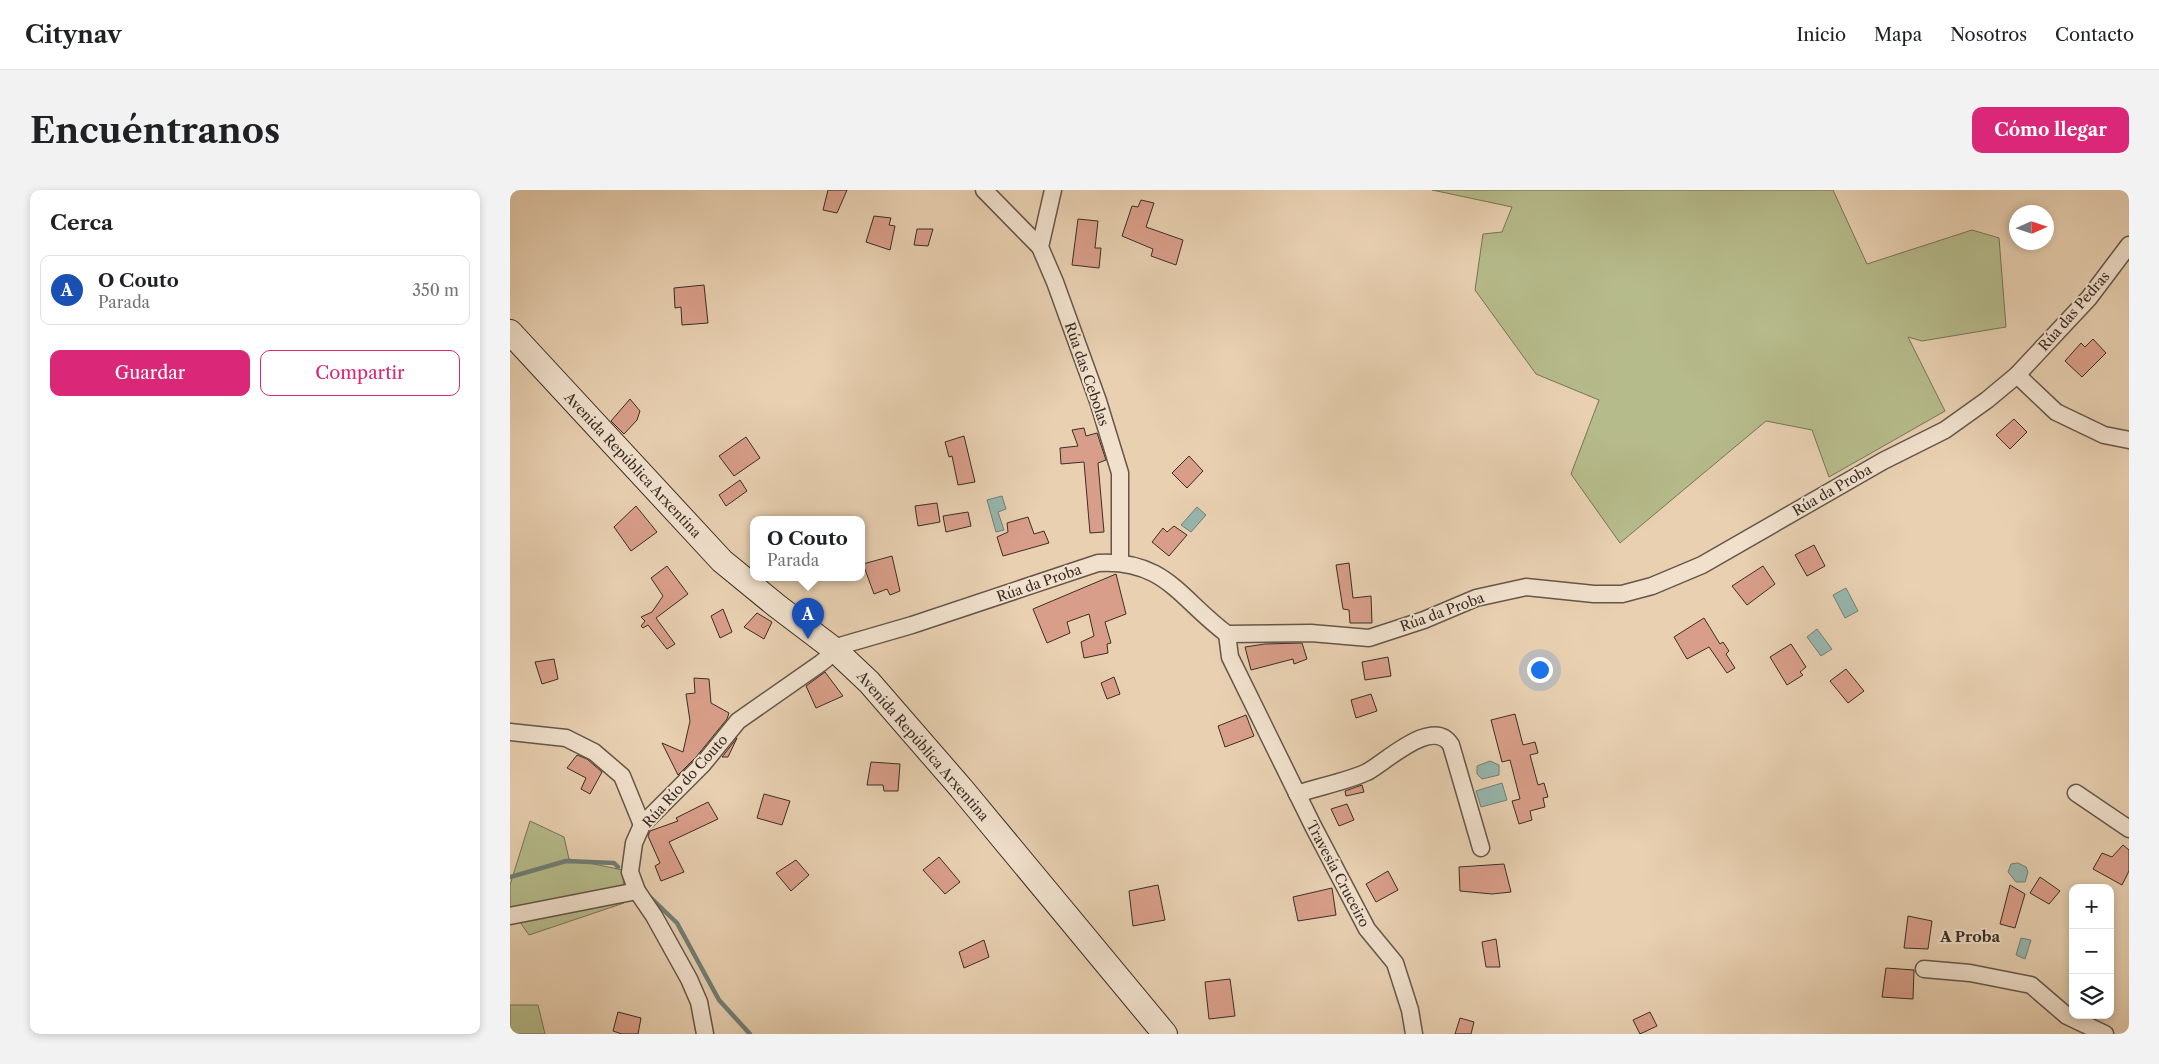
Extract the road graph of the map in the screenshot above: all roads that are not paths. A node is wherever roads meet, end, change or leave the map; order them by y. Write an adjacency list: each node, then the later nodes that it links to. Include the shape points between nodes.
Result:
1 (984, 190): 4 (street)
2 (1053, 190): 4 (street)
3 (2129, 245): 6 (street, Rúa das Pedras, via 2089,298)
4 (1040, 247): 8 (street, Rúa das Cebolas, via 1098,401 1120,473)
5 (510, 332): 10 (main road, Avenida República Arxentina, via 722,561)
6 (2016, 375): 7 (street, via 2056,412 2104,435); 9 (street, Rúa da Proba, via 1945,430 1883,461 1702,565 1652,586 1622,594 1526,588 1476,598 1369,638 1312,633)
7 (2129, 440)
8 (1120, 562): 9 (street, Rúa da Proba, via 1158,575 1182,592); 10 (street, Rúa da Proba, via 1098,563 1048,578)
9 (1227, 634): 13 (street, Travesía Cruceiro, via 1230,657)
10 (835, 650): 14 (street, Rúa Río do Couto, via 738,721 703,764); 21 (main road, Avenida República Arxentina, via 869,682 961,788)
11 (510, 732): 14 (street, via 566,738 594,752 622,776)
12 (2076, 793): 15 (street)
13 (1297, 794): 16 (street, via 1366,772 1406,745 1436,734 1447,738 1451,745); 22 (street, Travesía Cruceiro, via 1367,929 1395,963)
14 (642, 825): 17 (street, Rúa Río do Couto, via 634,843 630,872)
15 (2129, 829)
16 (1481, 848)
17 (637, 891): 18 (street); 20 (street, Rúa Río do Couto, via 689,979 699,1002)
18 (510, 916)
19 (1924, 969): 23 (street, via 1970,973 2030,985 2067,1016)
20 (705, 1034)
21 (1165, 1034)
22 (1414, 1034)
23 (2104, 1034)

